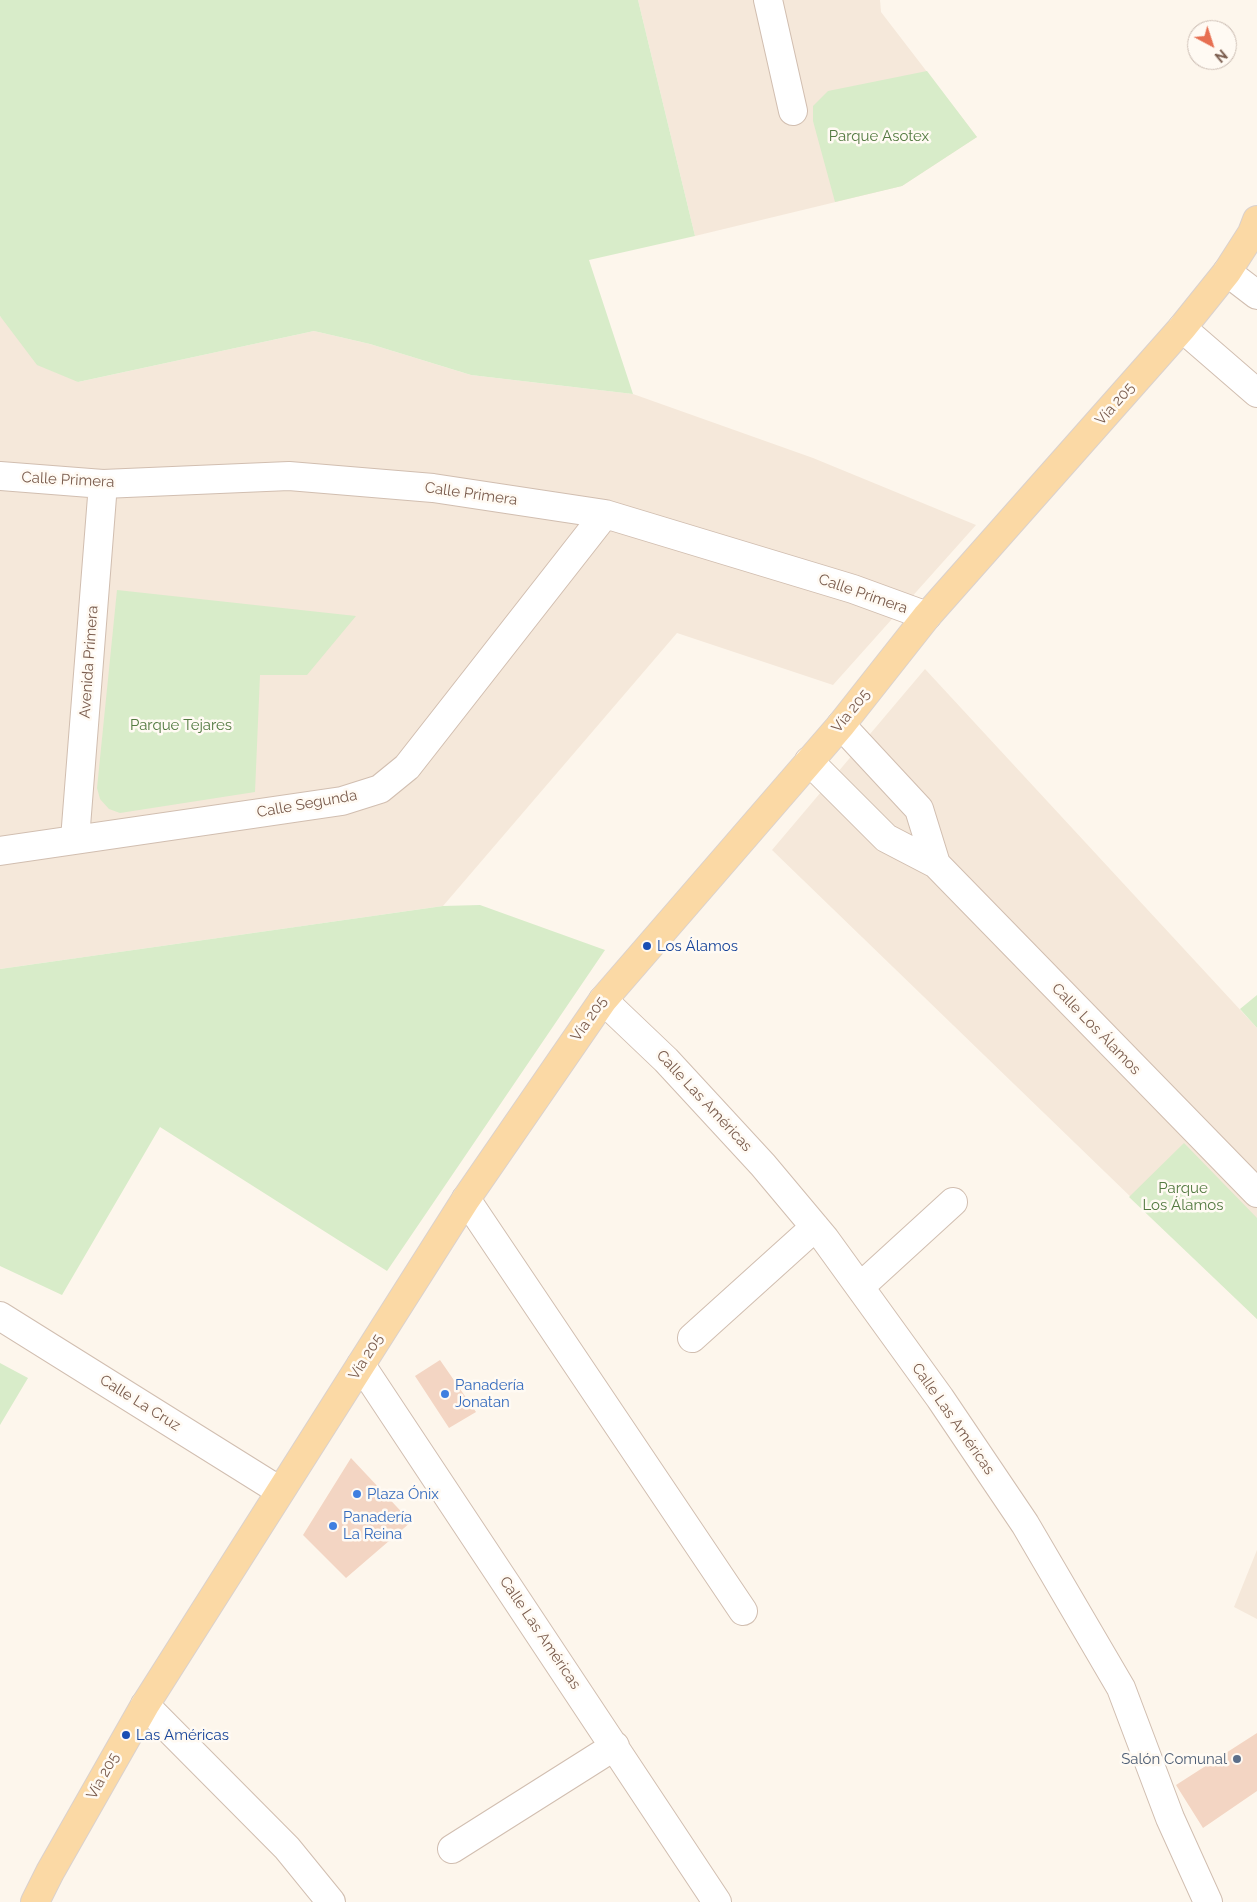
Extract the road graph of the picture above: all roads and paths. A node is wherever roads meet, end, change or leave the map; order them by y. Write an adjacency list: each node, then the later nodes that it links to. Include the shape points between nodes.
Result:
1 (768, 0): 2 (street)
2 (793, 111)
3 (1257, 220): 4 (main road, Vía 205)
4 (1227, 272): 5 (street); 6 (main road, Vía 205)
5 (1257, 295)
6 (1182, 328): 7 (street); 11 (main road, Vía 205)
7 (1257, 393)
8 (0, 476): 9 (street, Calle Primera)
9 (103, 484): 10 (street, Calle Primera, via 289,476 434,488); 14 (street, Avenida Primera)
10 (605, 514): 11 (street, Calle Primera, via 853,589); 14 (street, Calle Segunda, via 407,767 380,789 342,802)
11 (927, 616): 12 (main road, Vía 205)
12 (841, 725): 13 (main road, Vía 205); 16 (street, via 919,809)
13 (808, 761): 16 (street, via 886,838); 17 (main road, Vía 205)
14 (75, 840): 15 (street, Calle Segunda)
15 (0, 851)
16 (936, 864): 18 (street, Calle Los Álamos)
17 (602, 1000): 19 (main road, Vía 205); 21 (street, Calle Las Américas, via 666,1060)
18 (1257, 1193)
19 (466, 1199): 25 (main road, Vía 205); 27 (street)
20 (952, 1202): 22 (street)
21 (815, 1226): 22 (street, Calle Las Américas); 24 (street)
22 (860, 1287): 34 (street, Calle Las Américas, via 1025,1524 1120,1688 1170,1818)
23 (0, 1316): 26 (street, Calle La Cruz)
24 (692, 1338)
25 (361, 1365): 26 (main road, Vía 205); 29 (street, Calle Las Américas)
26 (280, 1491): 28 (main road, Vía 205)
27 (743, 1611)
28 (145, 1705): 31 (main road, Vía 205); 32 (street, via 287,1848)
29 (615, 1746): 30 (street); 33 (street, Calle Las Américas)
30 (452, 1849)
31 (35, 1902)
32 (332, 1902)
33 (717, 1902)
34 (1208, 1902)

